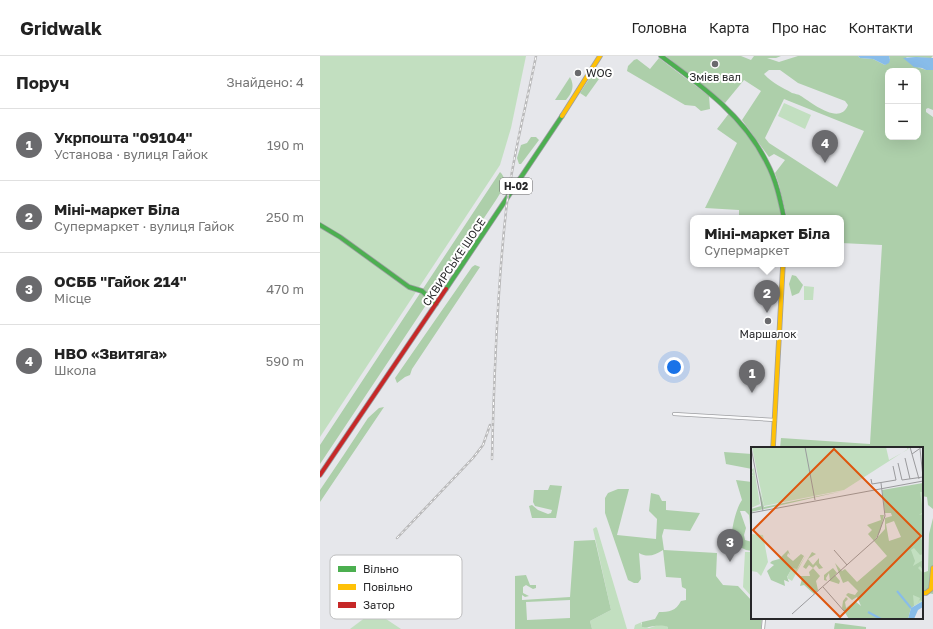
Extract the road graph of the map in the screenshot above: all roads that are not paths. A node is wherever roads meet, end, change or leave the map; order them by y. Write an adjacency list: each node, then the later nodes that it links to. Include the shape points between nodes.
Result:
1 (600, 56): 6 (street, СКВИРСЬКЕ ШОСЕ / Н-02, via 529,167)
2 (661, 56): 3 (street, via 724,105 746,127 766,159 777,187)
3 (783, 215)
4 (320, 225): 6 (street, via 409,287 422,291)
5 (783, 267): 8 (street)
6 (436, 304): 10 (street, СКВИРСЬКЕ ШОСЕ / Н-02)
7 (674, 414): 8 (street)
8 (775, 420): 9 (street)
9 (773, 447)
10 (320, 475)
11 (933, 568): 12 (street, via 931,589)
12 (923, 593)
13 (764, 619): 14 (street)
14 (763, 629)

